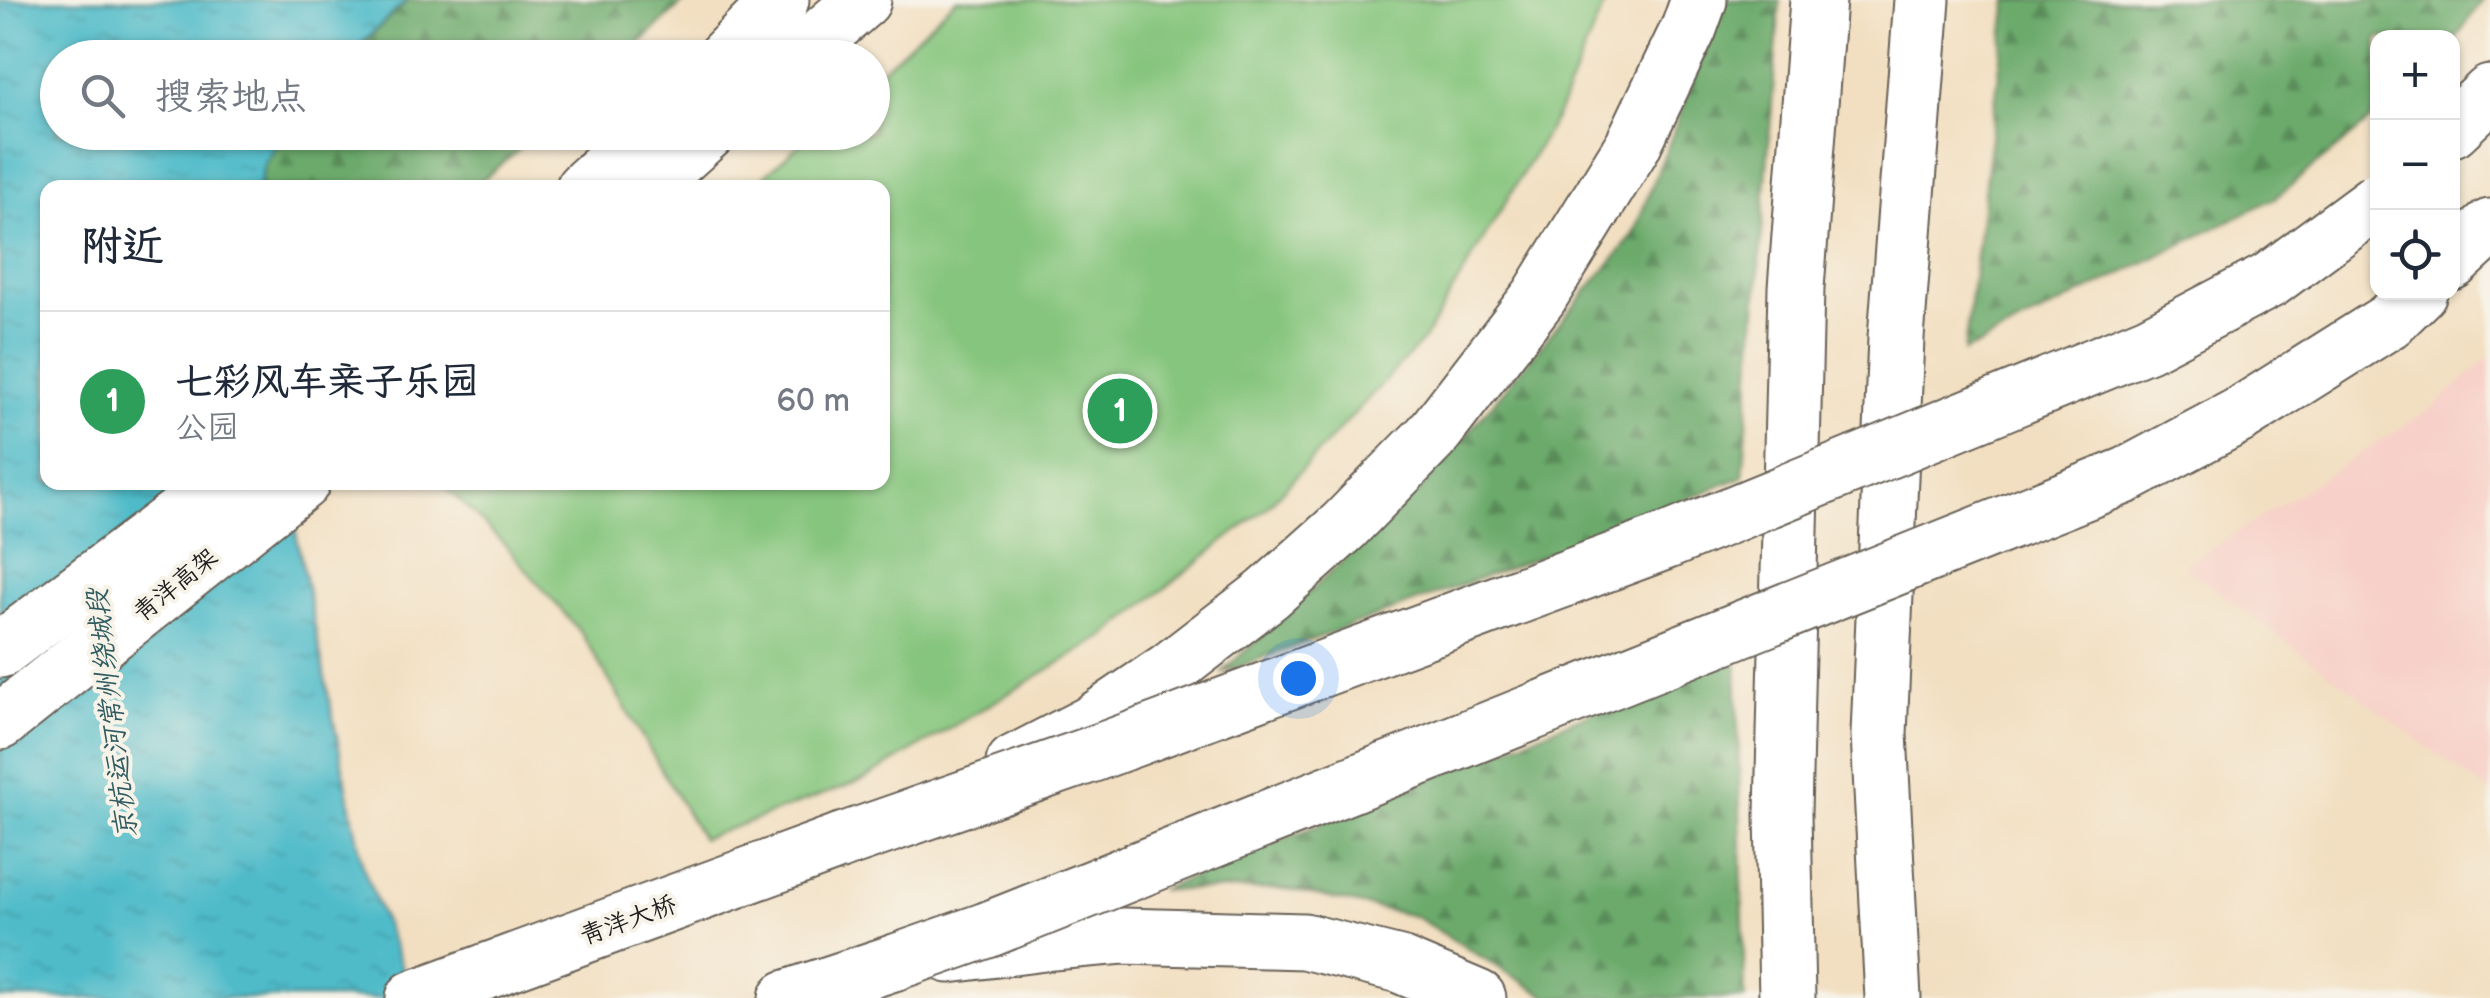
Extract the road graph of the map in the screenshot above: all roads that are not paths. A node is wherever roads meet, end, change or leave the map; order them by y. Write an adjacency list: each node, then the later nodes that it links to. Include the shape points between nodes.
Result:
1 (781, 0): 7 (main road)
2 (850, 0): 8 (main road)
3 (863, 0): 9 (main road)
4 (1699, 0): 24 (main road, bridge, via 1623,162 1540,297 1431,437 1344,526 1268,594 1090,724)
5 (1818, 0): 29 (main road, via 1796,288 1783,814)
6 (1922, 0): 30 (main road, via 1896,338 1879,734)
7 (742, 40)
8 (810, 40)
9 (814, 40)
10 (2490, 93): 11 (main road)
11 (2460, 122)
12 (625, 150): 14 (main road)
13 (688, 150): 15 (main road)
14 (593, 180)
15 (655, 180)
16 (2370, 206): 24 (main road, bridge, via 2270,280 2148,344 1667,542)
17 (2490, 228): 18 (main road)
18 (2460, 255)
19 (2404, 307): 25 (main road, bridge, via 2240,416 2127,475)
20 (212, 490): 22 (main road, 青洋高架)
21 (292, 490): 23 (main road, 青洋高架)
22 (0, 650)
23 (0, 722)
24 (842, 841): 26 (main road, 青洋大桥)
25 (896, 962): 27 (main road); 28 (main road, bridge, via 1123,936 1304,941 1400,965)
26 (414, 998)
27 (787, 998)
28 (1478, 998)
29 (1787, 998)
30 (1893, 998)

